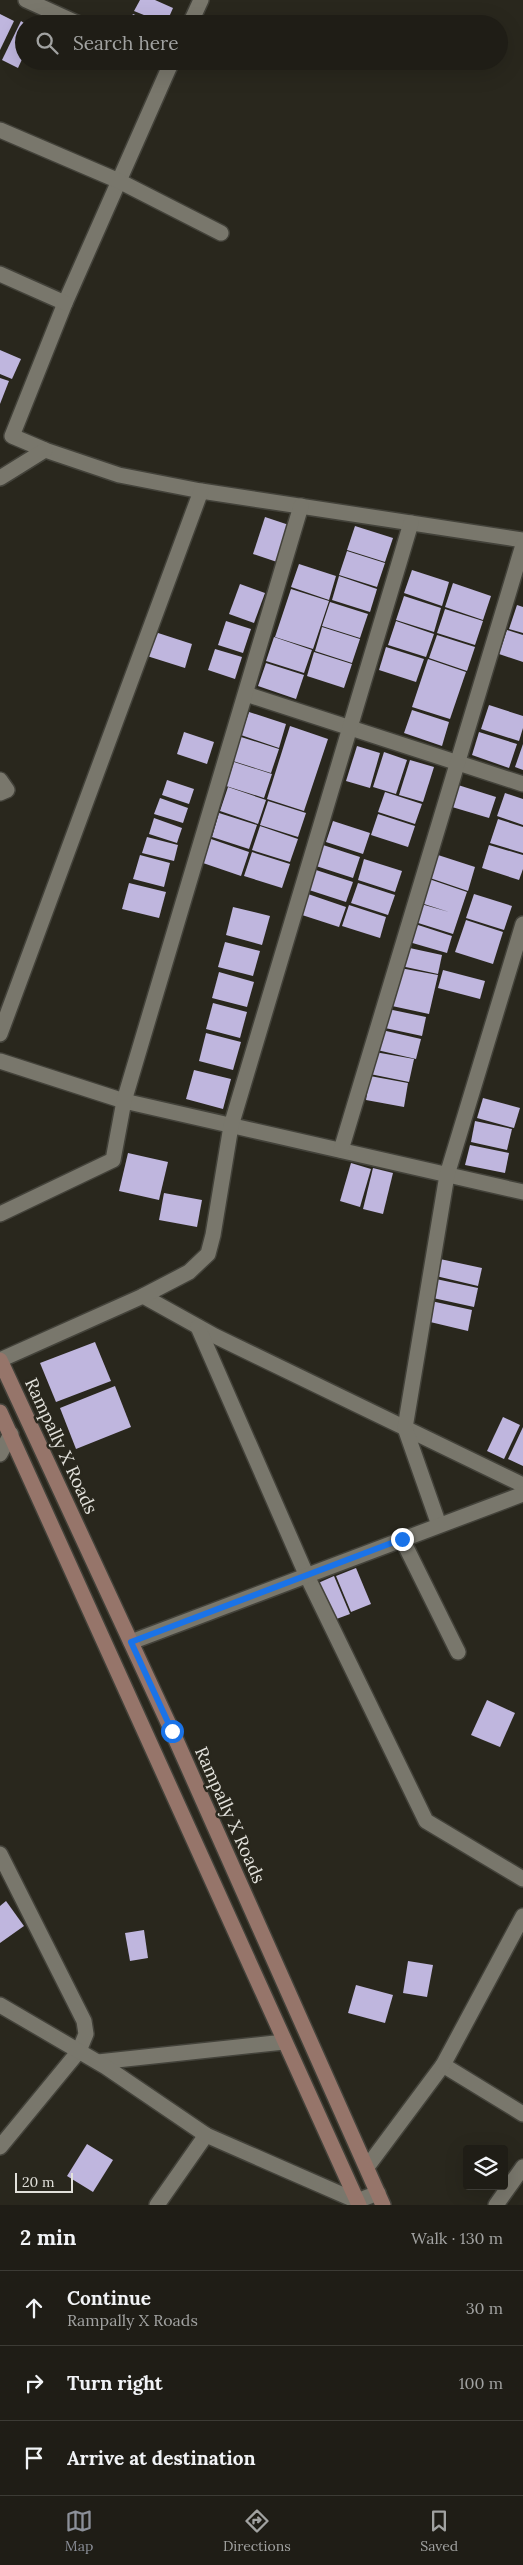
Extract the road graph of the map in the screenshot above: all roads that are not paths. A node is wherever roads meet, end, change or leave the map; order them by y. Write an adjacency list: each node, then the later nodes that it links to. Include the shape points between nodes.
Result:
1 (26, 0): 3 (street)
2 (201, 0): 4 (street)
3 (59, 15)
4 (194, 15)
5 (165, 70): 7 (street)
6 (0, 130): 7 (street)
7 (119, 181): 8 (street); 10 (street)
8 (221, 233)
9 (0, 274): 10 (street)
10 (65, 303): 11 (street)
11 (6, 433): 12 (street)
12 (45, 450): 13 (street); 14 (street, via 119,475)
13 (0, 478)
14 (201, 491): 15 (street); 26 (street)
15 (301, 506): 16 (street); 19 (street)
16 (412, 523): 17 (street); 20 (street)
17 (523, 540)
18 (523, 545): 21 (street)
19 (246, 694): 20 (street); 28 (street)
20 (350, 728): 21 (street); 29 (street)
21 (457, 762): 23 (street); 30 (street)
22 (0, 780): 24 (street, via 6,790)
23 (523, 784)
24 (0, 793)
25 (523, 924): 31 (street)
26 (0, 1034)
27 (0, 1061): 28 (street)
28 (124, 1101): 29 (street); 33 (street, via 113,1160)
29 (231, 1126): 30 (street); 34 (street, via 208,1254 189,1272)
30 (341, 1150): 31 (street)
31 (447, 1175): 32 (street); 38 (street)
32 (523, 1192)
33 (0, 1214)
34 (143, 1296): 35 (street); 36 (street)
35 (198, 1327): 38 (street); 45 (street)
36 (0, 1360): 46 (main road, Rampally X Roads)
37 (0, 1412): 39 (main road)
38 (405, 1428): 41 (street); 43 (street)
39 (11, 1434): 40 (street); 52 (main road)
40 (0, 1454)
41 (523, 1485)
42 (523, 1494): 43 (street)
43 (439, 1525): 44 (street)
44 (402, 1539): 45 (street); 47 (street)
45 (306, 1574): 46 (street); 49 (street, via 426,1821)
46 (131, 1642): 59 (main road, Rampally X Roads)
47 (458, 1652)
48 (0, 1854): 53 (street, via 84,2021 86,2034)
49 (523, 1879)
50 (523, 1916): 55 (street)
51 (0, 2005): 53 (street)
52 (284, 2042): 54 (street); 62 (main road)
53 (79, 2051): 54 (street); 58 (street)
54 (98, 2062): 57 (street)
55 (443, 2065): 56 (street); 59 (street)
56 (523, 2114)
57 (206, 2135): 62 (street); 63 (street)
58 (0, 2147)
59 (367, 2167): 61 (main road, Rampally X Roads)
60 (523, 2167): 64 (street)
61 (381, 2199): 62 (street)
62 (358, 2203)
63 (157, 2205)
64 (496, 2205)

